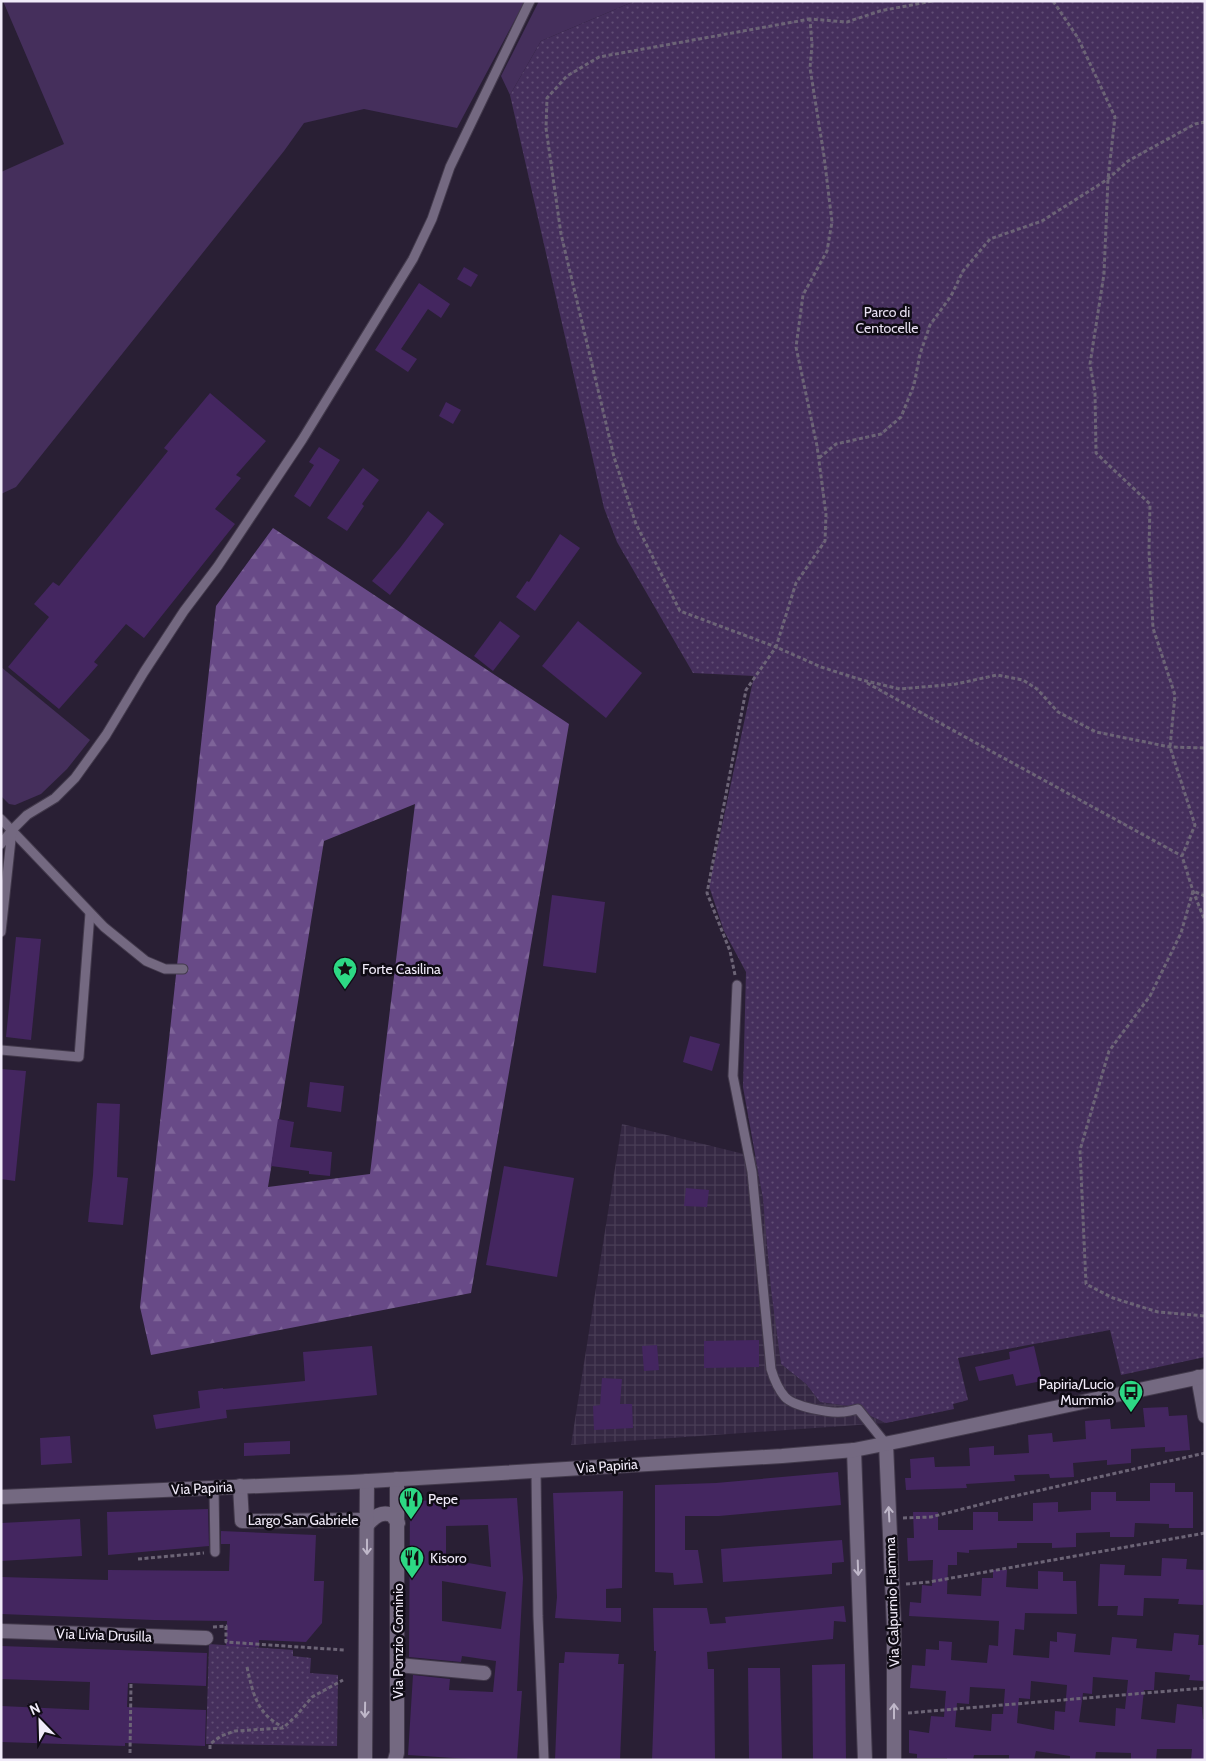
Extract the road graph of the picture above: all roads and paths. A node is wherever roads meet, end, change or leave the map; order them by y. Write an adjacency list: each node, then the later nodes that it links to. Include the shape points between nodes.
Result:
1 (530, 1): 13 (lane, via 450,167 432,219 413,259 302,440 184,611 75,778 56,798 28,815)
2 (932, 1): 4 (path, via 880,11 847,22)
3 (1052, 1): 6 (path, via 1078,38 1115,116)
4 (810, 19): 7 (path, via 810,68 832,222 827,251 803,295 796,347); 8 (path, via 599,57 567,76 548,98 546,128 561,234 614,457 636,524 680,611)
5 (1205, 122): 6 (path, via 1194,124 1128,161)
6 (1108, 179): 7 (path, via 1042,221 990,239 963,271 951,296 930,325 902,417 881,434 836,444); 10 (path, via 1104,274 1090,364 1095,394 1096,454 1150,504 1148,550 1153,628 1175,694)
7 (819, 459): 8 (path, via 826,514 825,541 796,583)
8 (776, 647): 9 (path, via 821,667); 22 (path, via 746,690 707,893 730,951)
9 (862, 680): 10 (path, via 900,689 956,684 997,675 1024,680 1058,712 1096,732); 15 (path)
10 (1170, 747): 11 (path); 15 (path, via 1195,825)
11 (1205, 748)
12 (1, 819): 13 (lane)
13 (12, 830): 14 (lane); 18 (lane); 20 (lane)
14 (1, 844)
15 (1182, 856): 16 (path)
16 (1192, 891): 17 (path); 19 (path); 24 (path, via 1181,933 1150,996 1109,1051 1080,1150 1086,1284 1113,1298 1158,1312)
17 (1205, 896)
18 (90, 913): 21 (lane, via 146,961 165,969); 23 (lane, via 79,1057)
19 (1205, 921)
20 (1, 932)
21 (183, 969)
22 (737, 986): 27 (lane, via 733,1076 752,1172 771,1369 786,1399 797,1405 841,1412 858,1409)
23 (1, 1050)
24 (1205, 1316)
25 (1201, 1377): 26 (street); 27 (street, Via Papiria)
26 (1205, 1416)
27 (886, 1444): 28 (street, Via Papiria); 36 (street, Via Calpurnio Fiamma, one-way to 27)
28 (854, 1450): 30 (street, Via Papiria); 59 (street, one-way to 59)
29 (1205, 1453): 36 (path, via 931,1517)
30 (536, 1471): 31 (street, Via Papiria); 58 (lane)
31 (397, 1479): 32 (street, Via Papiria); 38 (street, Via Ponzio Cominio)
32 (367, 1481): 33 (street, Via Papiria); 37 (street)
33 (240, 1486): 34 (street, Via Papiria); 37 (street, Largo San Gabriele, via 242,1521)
34 (214, 1488): 35 (street, Via Papiria); 40 (lane)
35 (1, 1497)
36 (890, 1519): 42 (street, Via Calpurnio Fiamma)
37 (368, 1522): 38 (street, via 386,1514 392,1515); 56 (street, one-way to 56)
38 (398, 1523): 46 (street, Via Ponzio Cominio)
39 (1205, 1533): 42 (path, via 929,1582)
40 (216, 1552): 41 (path)
41 (138, 1559)
42 (893, 1585): 52 (street, Via Calpurnio Fiamma, one-way to 42)
43 (1, 1631): 44 (street, Via Livia Drusilla)
44 (206, 1638): 45 (path, via 206,1628 226,1626 226,1642)
45 (344, 1650)
46 (398, 1665): 48 (street); 57 (street, Via Ponzio Cominio)
47 (247, 1667): 53 (path, via 258,1705 270,1721)
48 (484, 1673)
49 (343, 1680): 53 (path, via 312,1697)
50 (131, 1683): 55 (path)
51 (1205, 1688): 52 (path)
52 (894, 1714): 60 (street, Via Calpurnio Fiamma)
53 (283, 1728): 54 (path, via 235,1731 221,1736 210,1744)
54 (210, 1748)
55 (130, 1753)
56 (365, 1760)
57 (395, 1760)
58 (544, 1760)
59 (864, 1760)
60 (894, 1760)

